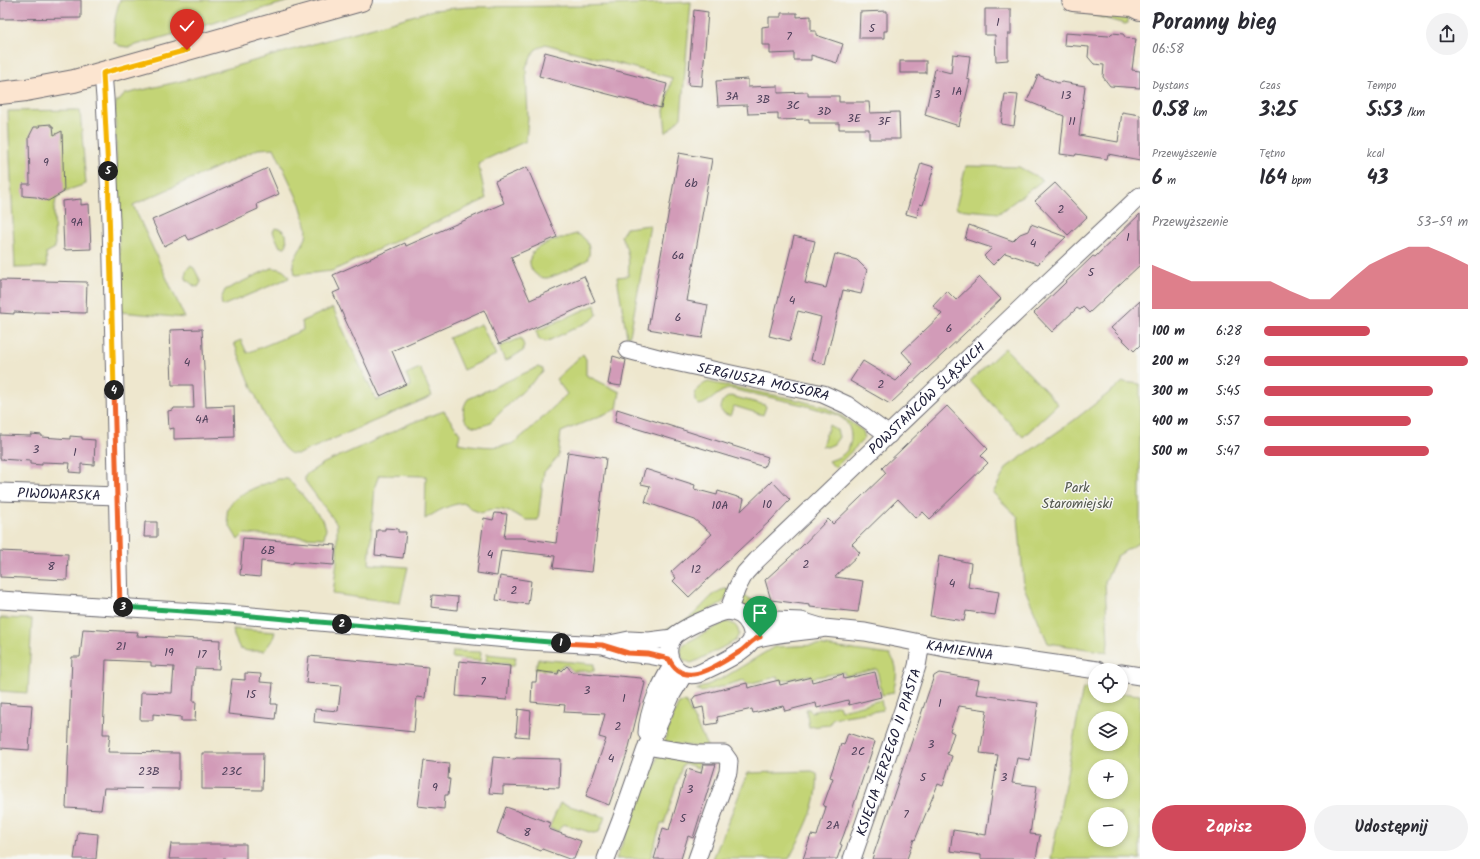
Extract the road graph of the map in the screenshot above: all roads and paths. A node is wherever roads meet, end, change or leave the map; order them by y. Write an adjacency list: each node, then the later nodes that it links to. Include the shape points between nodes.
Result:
1 (361, 0): 4 (main road)
2 (1073, 0): 3 (main road, via 1132,5)
3 (1140, 9)
4 (103, 73): 5 (main road, via 50,86); 10 (street, PIWOWARSKA, via 111,221)
5 (0, 93)
6 (1140, 196): 8 (street, POWSTAŃCÓW ŚLĄSKICH)
7 (628, 350): 8 (street, SERGIUSZA MOSSORA, via 822,394 847,405)
8 (889, 435): 13 (street, POWSTAŃCÓW ŚLĄSKICH, via 745,573)
9 (0, 492): 10 (street, PIWOWARSKA)
10 (118, 496): 12 (street, PIWOWARSKA)
11 (0, 600): 12 (street)
12 (120, 607): 19 (street)
13 (728, 611): 14 (street, via 741,615); 16 (street, via 683,630)
14 (748, 622): 15 (street, KAMIENNA, via 801,621); 17 (street)
15 (824, 628): 17 (street, KAMIENNA, via 800,633 775,634); 18 (street, KAMIENNA, via 865,632)
16 (673, 638): 19 (street, via 629,640); 20 (street, via 669,648)
17 (752, 640): 20 (street, via 741,651 692,676)
18 (921, 643): 21 (street, KAMIENNA); 27 (street, KSIĘCIA JERZEGO II PIASTA, via 912,682)
19 (602, 645): 20 (street, via 628,653 648,654)
20 (675, 666): 24 (street, via 660,688 653,706 647,728)
21 (1088, 669)
22 (1128, 674): 23 (street)
23 (1140, 676)
24 (647, 746): 25 (street); 26 (street, via 696,754 724,754 729,761 728,772)
25 (606, 859)
26 (697, 859)
27 (852, 859)

